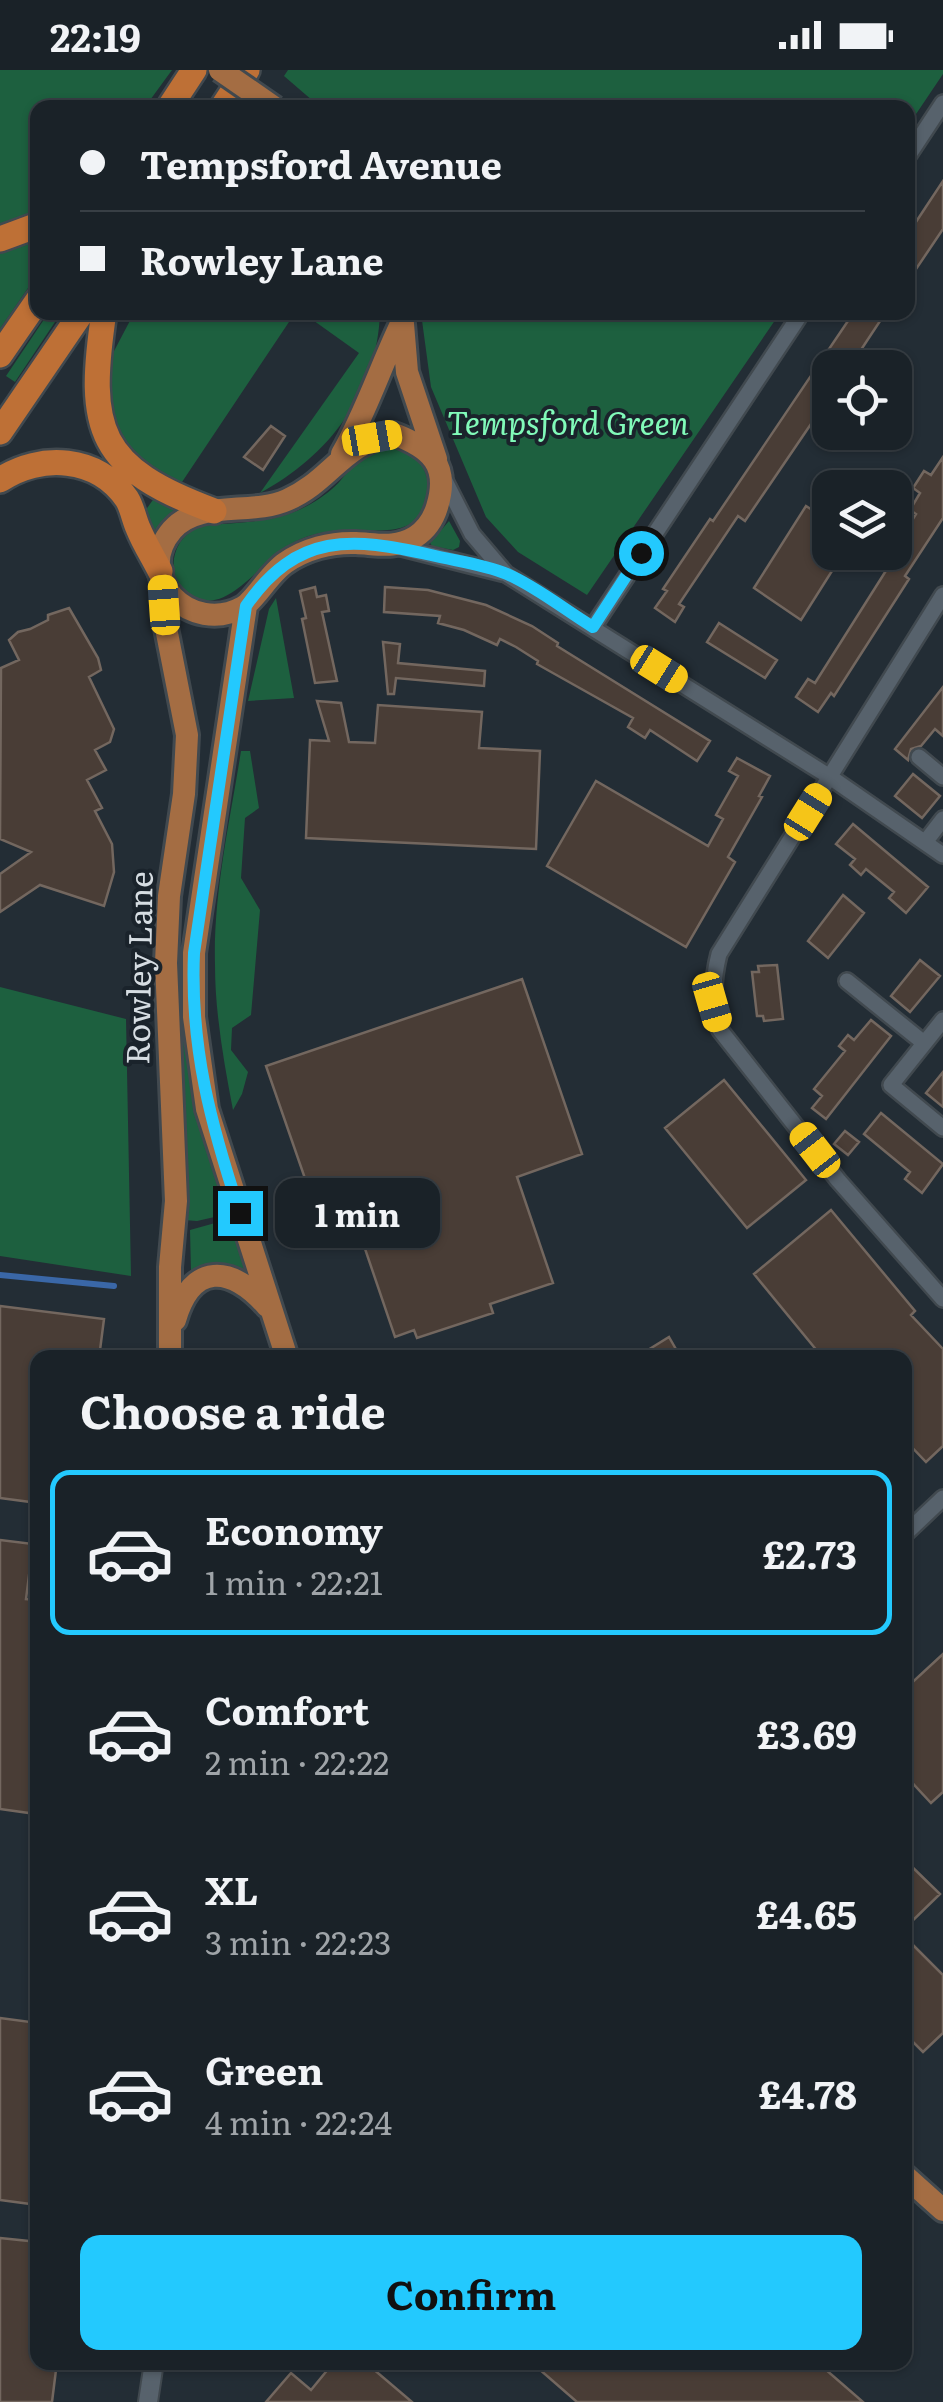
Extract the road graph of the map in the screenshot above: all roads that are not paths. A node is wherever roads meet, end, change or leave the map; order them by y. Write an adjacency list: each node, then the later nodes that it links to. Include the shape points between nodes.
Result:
1 (194, 70): 4 (highway)
2 (220, 70): 6 (main road, bridge)
3 (247, 70): 5 (highway)
4 (174, 100)
5 (227, 100)
6 (263, 100)
7 (943, 103): 8 (street)
8 (915, 145)
9 (30, 228): 10 (highway)
10 (0, 239)
11 (30, 312): 17 (highway)
12 (77, 320): 18 (highway)
13 (103, 320): 22 (highway, via 94,378 110,442 140,476)
14 (401, 320): 19 (main road)
15 (402, 320): 20 (main road, via 410,384)
16 (797, 320): 28 (street)
17 (0, 355)
18 (0, 432)
19 (340, 460): 20 (main road, via 372,438 394,434 416,442); 22 (main road, via 317,484 287,500)
20 (440, 470): 23 (main road, via 430,524); 24 (street, via 472,534)
21 (0, 480): 25 (highway, via 25,466 55,461 109,480 127,500)
22 (214, 511): 25 (main road, via 175,527 160,553)
23 (393, 546): 24 (street); 27 (main road, via 314,548 272,572)
24 (506, 574): 28 (street)
25 (162, 576): 27 (main road, via 176,602 192,612 217,615); 41 (main road, Rowley Lane, via 187,735 166,963 176,1202)
26 (943, 595): 30 (street)
27 (246, 606): 40 (main road, Rowley Lane, via 194,953 194,1017 207,1109)
28 (593, 627): 30 (street)
29 (919, 757): 31 (street)
30 (830, 777): 33 (street); 39 (street, via 720,954 712,1002 720,1030 838,1180)
31 (943, 777)
32 (943, 820): 33 (street)
33 (926, 840): 34 (street)
34 (943, 855)
35 (847, 981): 37 (street)
36 (943, 1020): 37 (street)
37 (924, 1043): 38 (street, via 892,1085)
38 (943, 1128)
39 (943, 1298)
40 (272, 1311): 41 (main road, via 242,1283 205,1277 181,1298); 43 (main road, Rowley Lane)
41 (172, 1328): 42 (main road, Rowley Lane)
42 (171, 1350)
43 (284, 1350)
44 (943, 1498): 45 (street)
45 (912, 1527)
46 (912, 2182): 47 (main road)
47 (943, 2210)
48 (153, 2370): 49 (street)
49 (148, 2402)

